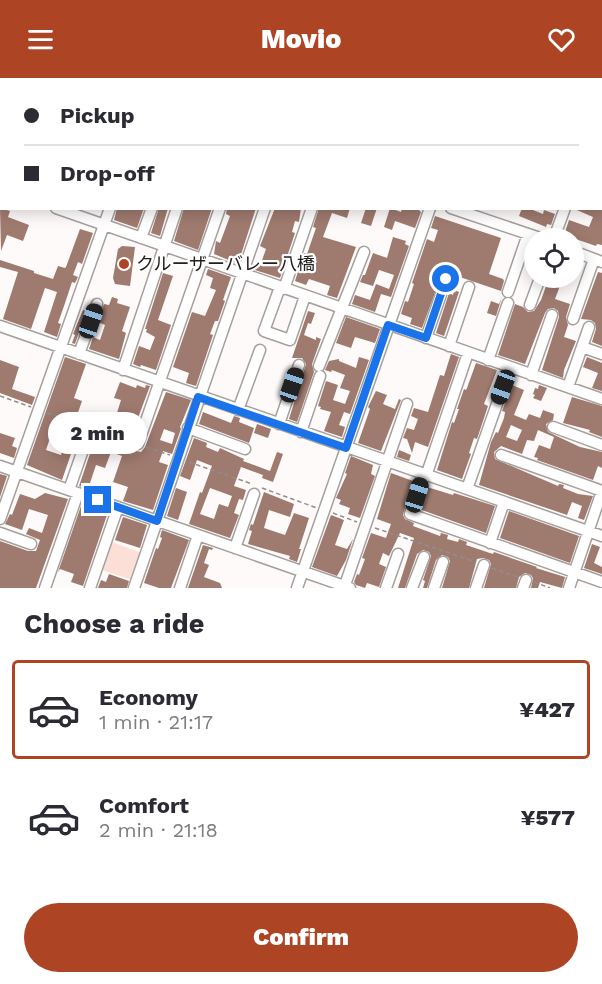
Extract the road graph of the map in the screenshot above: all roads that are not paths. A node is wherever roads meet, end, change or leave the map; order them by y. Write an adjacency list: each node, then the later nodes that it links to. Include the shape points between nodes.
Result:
1 (65, 210): 11 (street)
2 (109, 210): 11 (street)
3 (151, 210): 14 (street)
4 (176, 210): 15 (street)
5 (219, 210): 19 (street)
6 (264, 210): 20 (street)
7 (311, 210): 23 (street)
8 (429, 210): 31 (street)
9 (457, 210): 13 (street)
10 (564, 210): 12 (street)
11 (104, 225): 14 (street); 37 (street)
12 (558, 228)
13 (524, 233)
14 (141, 238): 15 (street)
15 (164, 247): 19 (street); 45 (street)
16 (524, 247): 42 (street)
17 (364, 252): 28 (street)
18 (598, 260): 30 (street)
19 (202, 261): 20 (street); 47 (street)
20 (241, 274): 23 (street); 49 (street)
21 (446, 279): 34 (street)
22 (469, 287): 35 (street)
23 (282, 288): 25 (street); 25 (street, via 264,331 290,340)
24 (536, 288): 27 (street)
25 (305, 296): 28 (street)
26 (97, 304): 40 (street)
27 (530, 305)
28 (341, 308): 31 (street); 56 (street)
29 (552, 315): 46 (street)
30 (573, 319)
31 (388, 325): 34 (street); 61 (street)
32 (0, 326): 37 (street)
33 (589, 327): 36 (street)
34 (426, 338): 35 (street)
35 (449, 346): 39 (street)
36 (582, 347): 41 (street); 48 (street)
37 (60, 348): 40 (street); 65 (street)
38 (260, 350): 52 (street)
39 (468, 353): 42 (street); 66 (street)
40 (79, 354): 45 (street)
41 (602, 354)
42 (488, 360): 44 (street)
43 (299, 365): 53 (street)
44 (510, 367): 46 (street); 67 (street)
45 (123, 370): 47 (street)
46 (531, 375): 48 (street)
47 (159, 382): 49 (street); 58 (street)
48 (568, 387): 50 (street)
49 (198, 397): 52 (street); 55 (street)
50 (602, 399)
51 (407, 404): 63 (street)
52 (238, 411): 53 (street)
53 (279, 424): 56 (street)
54 (553, 427): 59 (street)
55 (188, 428): 60 (street); 74 (street)
56 (301, 432): 61 (street)
57 (55, 437): 69 (street, via 84,447)
58 (138, 444)
59 (602, 445)
60 (245, 448)
61 (346, 448): 63 (street); 86 (street)
62 (501, 455): 68 (street)
63 (387, 462): 66 (street); 89 (street)
64 (0, 466): 65 (street)
65 (17, 472): 69 (street); 73 (street)
66 (424, 475): 67 (street); 79 (street, via 410,514)
67 (467, 489): 71 (street)
68 (602, 491): 75 (street)
69 (74, 492): 72 (street); 90 (street)
70 (254, 494): 81 (street)
71 (504, 502): 75 (street); 79 (street)
72 (118, 507): 74 (street); 91 (street)
73 (0, 519)
74 (157, 521): 77 (street); 92 (street)
75 (588, 531): 78 (street); 87 (street)
76 (0, 533): 80 (street)
77 (198, 535): 81 (street); 93 (street)
78 (602, 536)
79 (490, 543): 87 (street)
80 (31, 544)
81 (235, 548): 86 (street)
82 (398, 554): 95 (street)
83 (424, 557): 96 (street)
84 (443, 562): 97 (street)
85 (484, 565): 98 (street)
86 (303, 572): 89 (street); 94 (street)
87 (574, 573): 88 (street); 99 (street)
88 (602, 582)
89 (346, 587)
90 (45, 588)
91 (90, 588)
92 (134, 588)
93 (180, 588)
94 (297, 588)
95 (386, 588)
96 (412, 588)
97 (434, 588)
98 (476, 588)
99 (569, 588)

